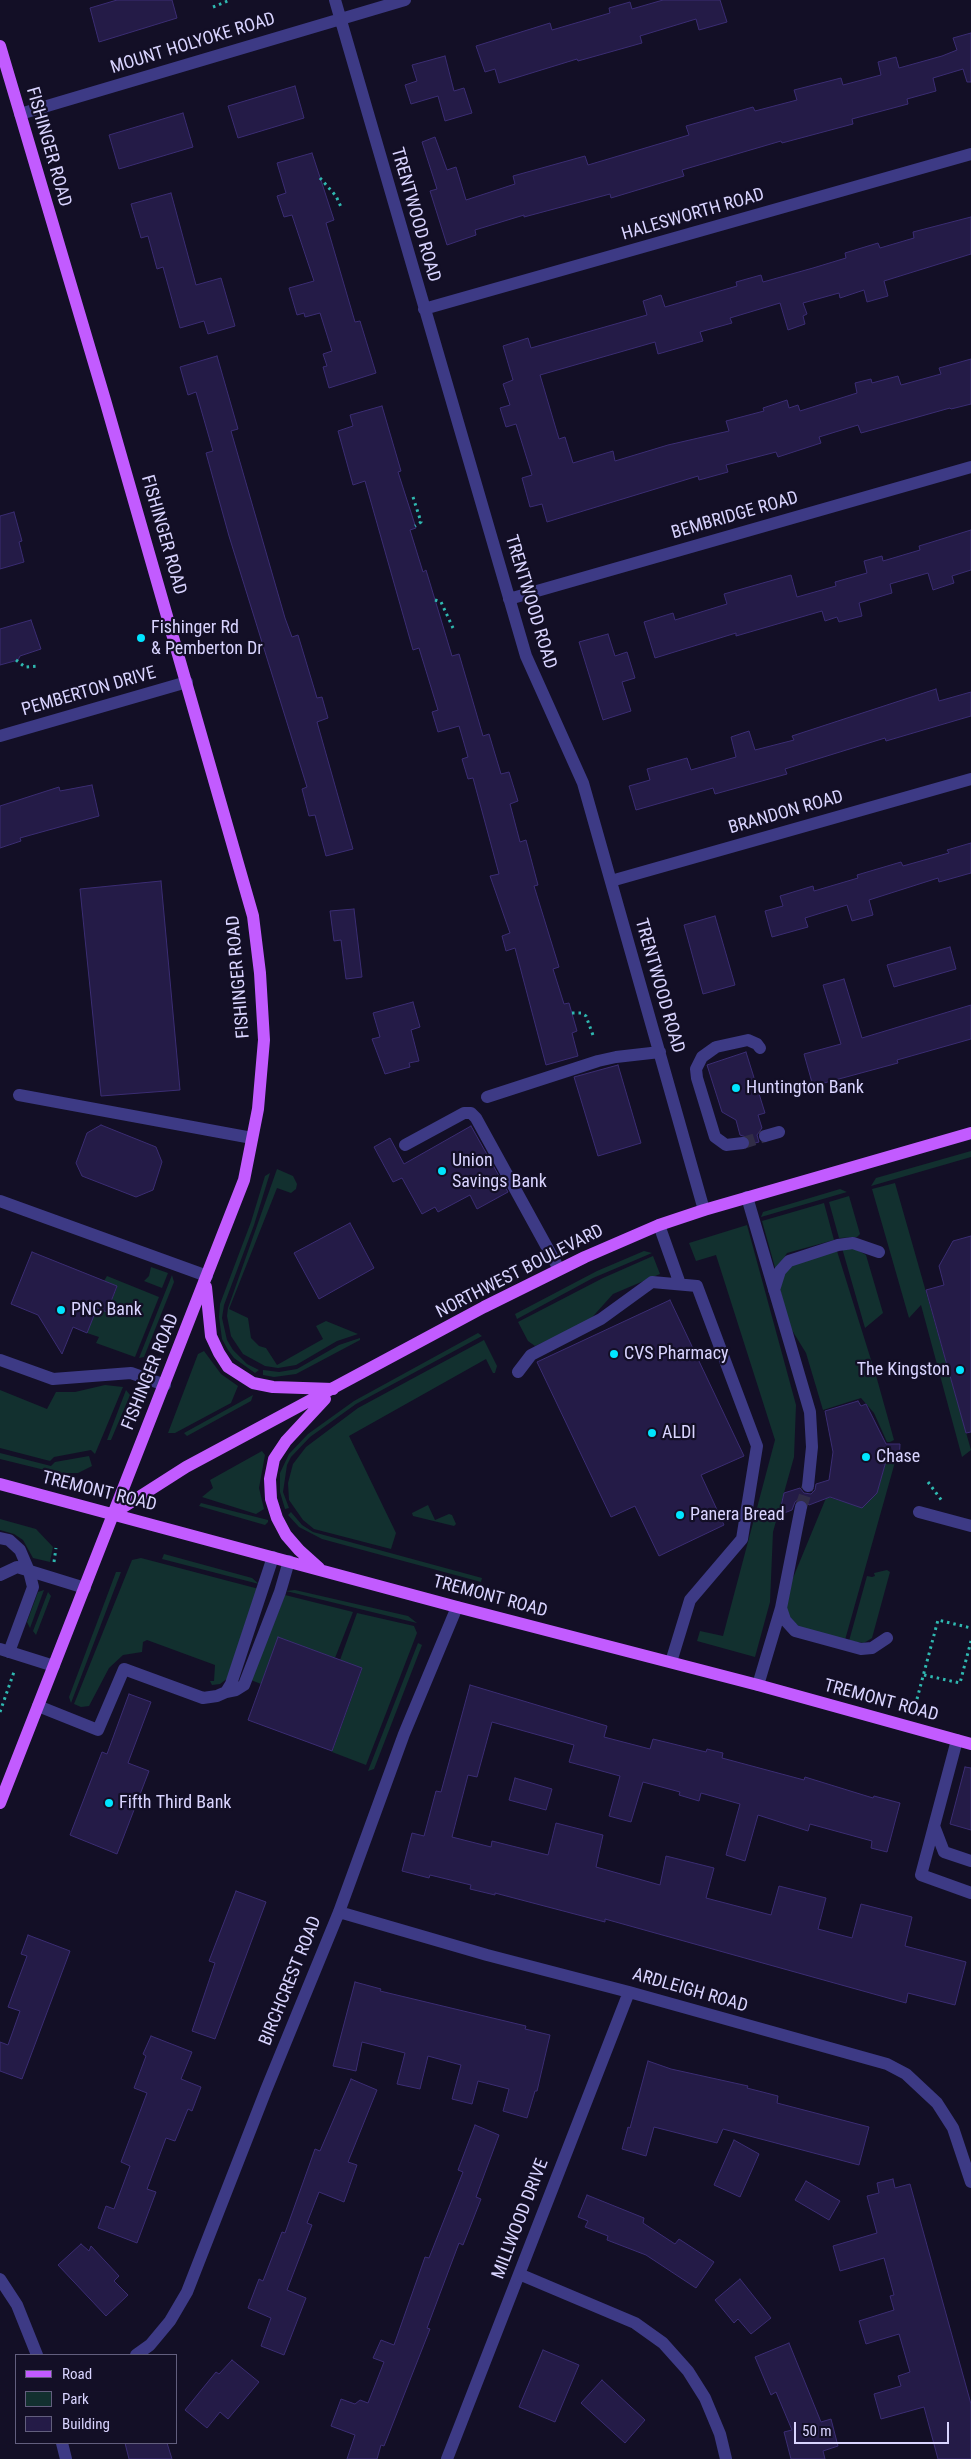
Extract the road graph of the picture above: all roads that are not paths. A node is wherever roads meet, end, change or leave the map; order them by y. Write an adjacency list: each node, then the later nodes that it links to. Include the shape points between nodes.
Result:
1 (335, 0): 3 (street, TRENTWOOD ROAD)
2 (405, 0): 3 (street, MOUNT HOLYOKE ROAD)
3 (340, 18): 5 (street, MOUNT HOLYOKE ROAD); 7 (street, TRENTWOOD ROAD)
4 (0, 46): 5 (main road, FISHINGER ROAD)
5 (20, 114): 10 (main road, FISHINGER ROAD)
6 (971, 154): 7 (street, HALESWORTH ROAD)
7 (424, 310): 9 (street, TRENTWOOD ROAD)
8 (971, 467): 9 (street, BEMBRIDGE ROAD)
9 (509, 599): 13 (street, TRENTWOOD ROAD, via 526,656 583,784)
10 (187, 682): 11 (street, PEMBERTON DRIVE); 21 (main road, FISHINGER ROAD, via 253,916 264,1040)
11 (0, 736)
12 (971, 779): 13 (street, BRANDON ROAD)
13 (611, 881): 15 (street, TRENTWOOD ROAD)
14 (760, 1048): 22 (street, via 748,1040 732,1042 707,1052 696,1069 715,1137 726,1145)
15 (660, 1052): 17 (street, via 598,1061); 26 (street, TRENTWOOD ROAD)
16 (19, 1095): 21 (street)
17 (487, 1097)
18 (779, 1132): 20 (street)
19 (971, 1133): 24 (main road, NORTHWEST BOULEVARD)
20 (765, 1136)
21 (252, 1138): 30 (main road, FISHINGER ROAD, via 244,1180)
22 (742, 1143)
23 (405, 1146): 29 (street, via 464,1113 471,1113)
24 (748, 1197): 26 (main road, NORTHWEST BOULEVARD); 32 (street)
25 (0, 1201): 30 (street)
26 (704, 1210): 27 (main road, NORTHWEST BOULEVARD)
27 (659, 1226): 29 (main road, NORTHWEST BOULEVARD); 31 (street)
28 (879, 1252): 32 (street, via 853,1243 789,1261 780,1271)
29 (560, 1269): 36 (main road, NORTHWEST BOULEVARD)
30 (206, 1278): 35 (main road, FISHINGER ROAD); 36 (main road, via 211,1336 228,1367 250,1381 273,1387)
31 (680, 1284): 34 (street, via 652,1282 601,1319 531,1355); 54 (street, via 697,1286 756,1446 742,1539 690,1600)
32 (774, 1290): 38 (street, via 810,1412 812,1447)
33 (0, 1360): 35 (street, via 53,1379 131,1373)
34 (518, 1372)
35 (165, 1385): 41 (main road, FISHINGER ROAD)
36 (335, 1389): 41 (main road, NORTHWEST BOULEVARD, via 186,1467); 46 (main road, via 286,1441 274,1459 270,1479 271,1499 282,1526 299,1550)
37 (0, 1484): 41 (main road, TREMONT ROAD)
38 (808, 1486)
39 (801, 1507): 51 (street)
40 (920, 1512): 42 (street)
41 (114, 1513): 44 (main road, TREMONT ROAD); 49 (main road, FISHINGER ROAD)
42 (971, 1526)
43 (0, 1538): 47 (street, via 9,1540 20,1550)
44 (274, 1557): 45 (main road, TREMONT ROAD); 57 (street)
45 (289, 1561): 46 (main road, TREMONT ROAD); 57 (street, via 244,1685)
46 (320, 1570): 50 (main road, TREMONT ROAD)
47 (29, 1571): 48 (street, via 17,1567); 49 (street); 53 (street, via 33,1587)
48 (0, 1575)
49 (85, 1588): 55 (main road, FISHINGER ROAD)
50 (457, 1607): 54 (main road, TREMONT ROAD); 65 (street, BIRCHCREST ROAD, via 404,1734)
51 (781, 1608): 52 (street, via 785,1620 795,1631 861,1649 872,1648); 56 (street)
52 (887, 1638)
53 (5, 1650): 55 (street)
54 (671, 1662): 56 (main road, TREMONT ROAD)
55 (54, 1666): 58 (main road, FISHINGER ROAD)
56 (758, 1685): 59 (main road, TREMONT ROAD)
57 (226, 1692): 58 (street, via 203,1698 124,1668 98,1730)
58 (38, 1706): 61 (main road, FISHINGER ROAD)
59 (957, 1740): 60 (main road, TREMONT ROAD); 62 (street)
60 (971, 1744)
61 (0, 1803)
62 (934, 1826): 63 (street, via 944,1852); 64 (street, via 922,1875)
63 (971, 1861)
64 (971, 1893)
65 (339, 1912): 66 (street, ARDLEIGH ROAD, via 487,1956); 71 (street, BIRCHCREST ROAD, via 187,2292 170,2321 150,2345)
66 (629, 1992): 67 (street, ARDLEIGH ROAD, via 867,2057 906,2074 937,2103 953,2128); 68 (street, MILLWOOD DRIVE)
67 (971, 2182)
68 (519, 2274): 74 (street, MILLWOOD DRIVE); 75 (street, via 635,2323 663,2343 688,2370 705,2398)
69 (0, 2279): 70 (street, via 17,2305)
70 (37, 2354)
71 (137, 2354)
72 (62, 2444): 73 (street)
73 (66, 2459)
74 (447, 2459)
75 (726, 2459)

